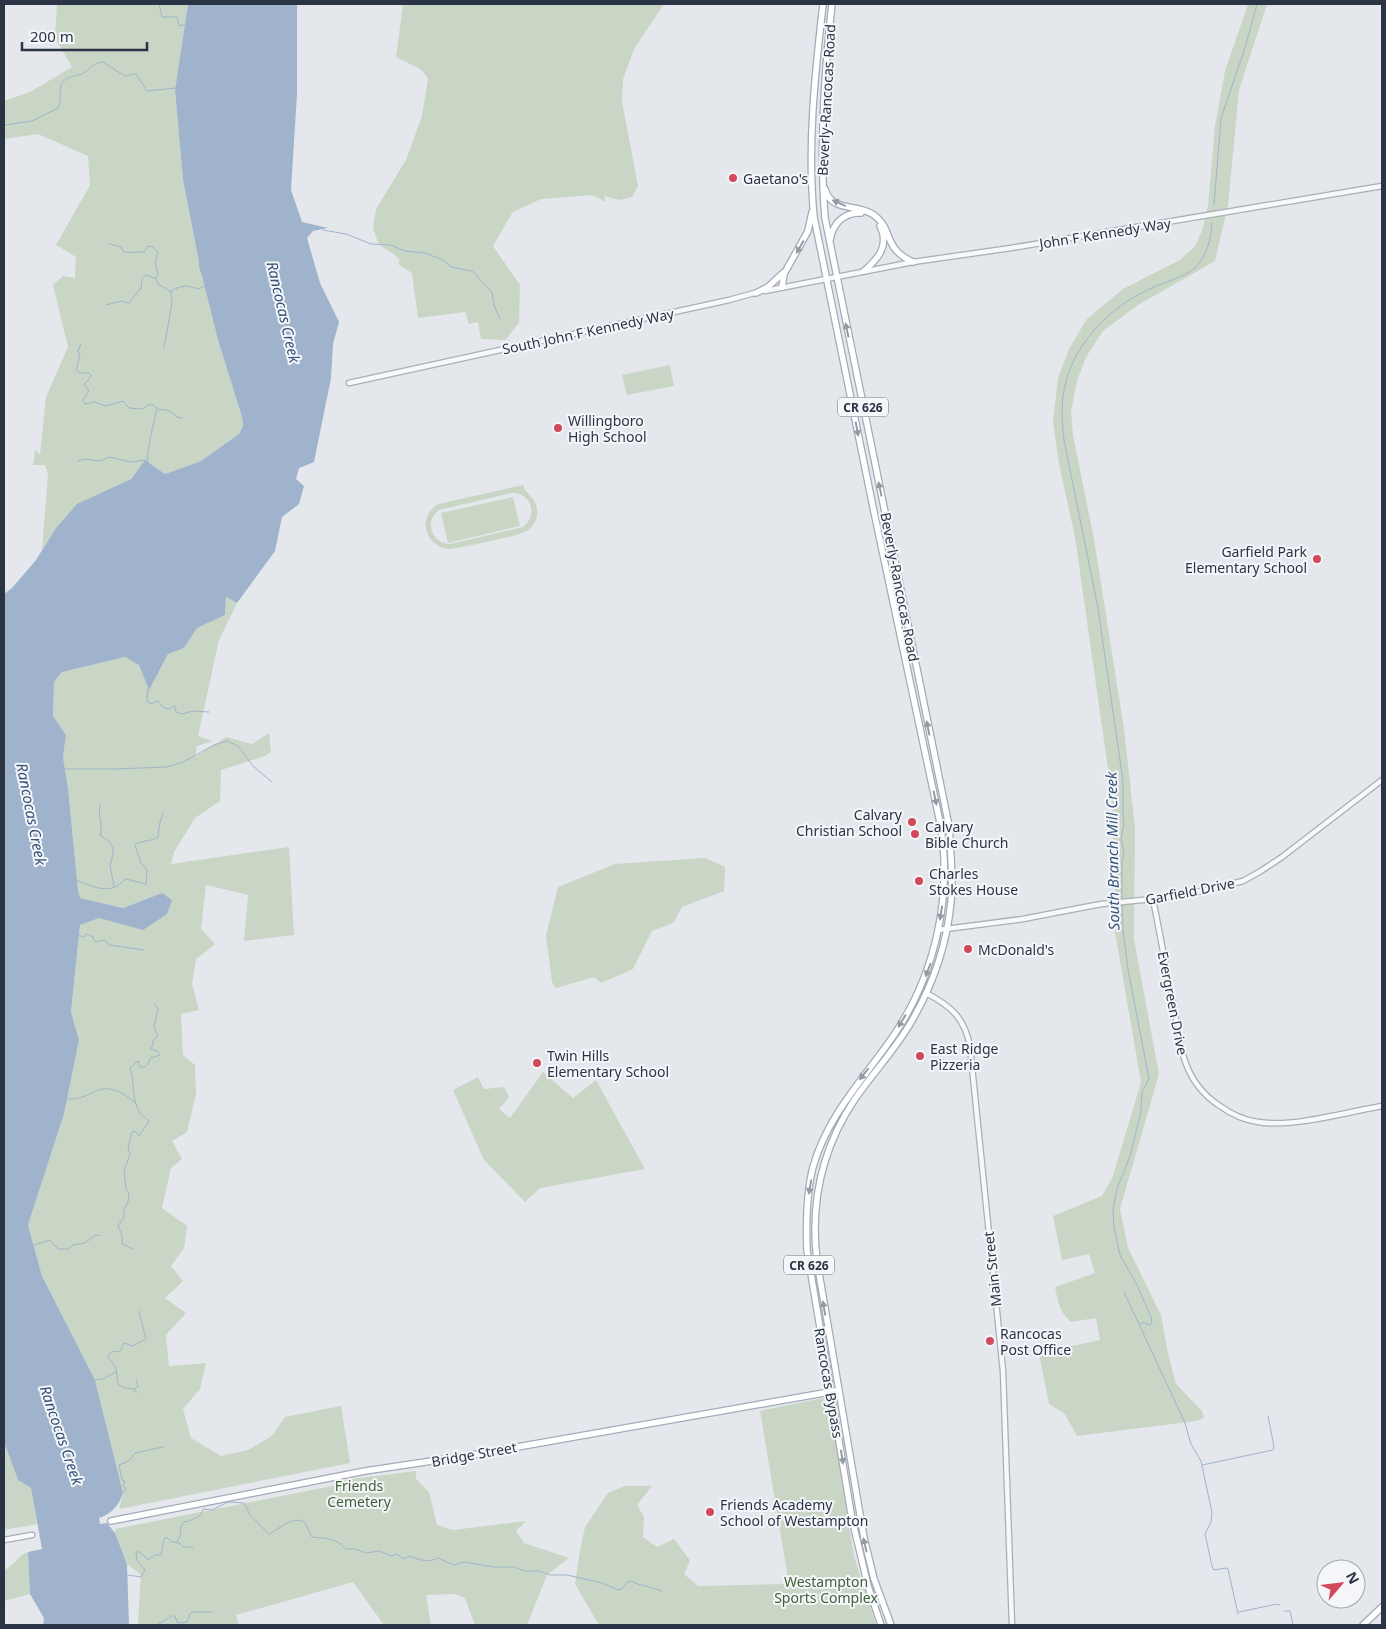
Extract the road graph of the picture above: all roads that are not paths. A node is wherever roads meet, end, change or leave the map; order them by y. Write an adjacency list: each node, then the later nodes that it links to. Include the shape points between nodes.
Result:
1 (823, 4): 5 (main road, Beverly-Rancocas Road / CR 626, via 812,143)
2 (832, 4): 3 (main road, Beverly-Rancocas Road / CR 626)
3 (822, 174): 6 (main road, Beverly-Rancocas Road / CR 626); 7 (main road, one-way to 3, via 897,253 884,226 874,215 830,199)
4 (1382, 186): 7 (street, John F Kennedy Way)
5 (813, 205): 8 (main road, one-way to 8, via 808,231); 11 (main road, Beverly-Rancocas Road / CR 626)
6 (829, 247): 9 (main road, via 834,227 841,218 853,212 873,218 882,230 883,244 876,260); 10 (main road, Beverly-Rancocas Road / CR 626)
7 (913, 262): 9 (street, John F Kennedy Way)
8 (786, 270): 12 (main road); 13 (main road, via 776,281)
9 (864, 271): 10 (street, John F Kennedy Way)
10 (836, 277): 11 (street, John F Kennedy Way); 17 (main road, Beverly-Rancocas Road / CR 626, one-way to 10, via 951,902 949,826)
11 (827, 279): 12 (street, South John F Kennedy Way); 18 (main road, Beverly-Rancocas Road / CR 626, one-way to 18, via 941,827 944,878)
12 (782, 287): 13 (street, South John F Kennedy Way)
13 (756, 292): 14 (street, South John F Kennedy Way)
14 (350, 383)
15 (1382, 780): 16 (street, Garfield Drive, via 1254,876 1230,885)
16 (1153, 899): 17 (street, Garfield Drive, via 1101,904); 22 (street, Evergreen Drive, via 1182,1055 1192,1078 1208,1098 1236,1116 1266,1123 1299,1121)
17 (946, 929): 18 (street, Garfield Drive); 19 (main road, Beverly-Rancocas Road / CR 626)
18 (938, 930): 20 (main road, Beverly-Rancocas Road / CR 626, one-way to 20, via 927,973)
19 (926, 993): 21 (main road, Beverly-Rancocas Road / CR 626); 33 (street, Main Street, via 957,1014 968,1035 970,1047 1003,1371)
20 (894, 1035): 21 (main road); 23 (main road, Beverly-Rancocas Road / CR 626, one-way to 23, via 850,1092)
21 (899, 1042): 24 (main road, Beverly-Rancocas Road / CR 626, via 854,1100)
22 (1382, 1106)
23 (823, 1140): 26 (main road, Rancocas Bypass / CR 626, one-way to 26, via 813,1167 806,1231)
24 (831, 1141): 25 (main road, Rancocas Bypass / CR 626, one-way to 24, via 814,1236 818,1188)
25 (838, 1390): 26 (main road, Bridge Street); 32 (main road, Rancocas Bypass / CR 626, one-way to 25, via 874,1580 864,1538)
26 (831, 1391): 27 (main road, Bridge Street, via 340,1476); 31 (main road, Rancocas Bypass / CR 626, one-way to 31, via 859,1553)
27 (111, 1520)
28 (32, 1535): 29 (street)
29 (4, 1540)
30 (1382, 1607): 34 (main road)
31 (881, 1625)
32 (891, 1625)
33 (1012, 1625)
34 (1363, 1625)

